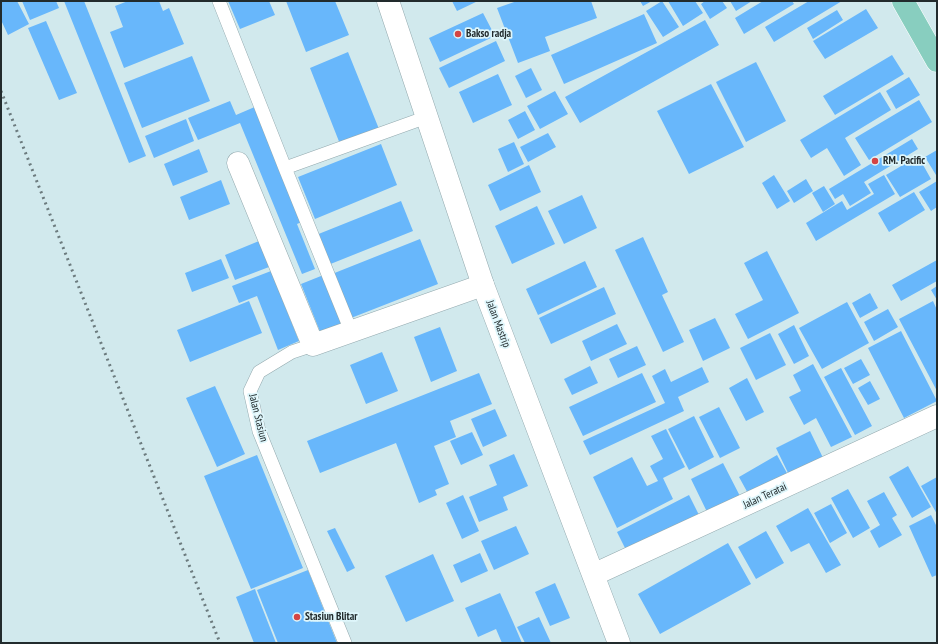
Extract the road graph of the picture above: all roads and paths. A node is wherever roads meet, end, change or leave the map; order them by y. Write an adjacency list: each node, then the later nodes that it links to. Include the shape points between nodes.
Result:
1 (219, 1): 7 (lane)
2 (388, 1): 5 (street, Jalan Mastrip)
3 (903, 1): 4 (main road)
4 (937, 61)
5 (427, 117): 7 (lane); 8 (street, Jalan Mastrip)
6 (238, 163): 10 (street)
7 (285, 168): 9 (lane)
8 (483, 285): 9 (street, Jalan Stasiun); 12 (street, Jalan Mastrip)
9 (352, 332): 10 (street, Jalan Stasiun)
10 (313, 345): 13 (lane, Jalan Stasiun, via 292,352 259,372 250,391 259,431)
11 (937, 416): 12 (street, Jalan Teratai)
12 (593, 575): 14 (street, Jalan Mastrip)
13 (345, 643)
14 (619, 643)

